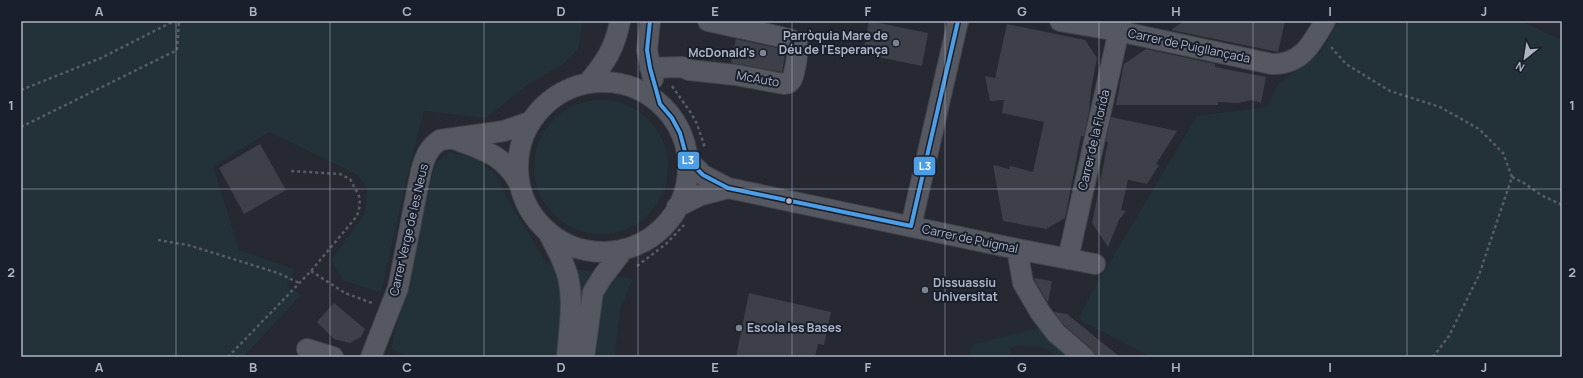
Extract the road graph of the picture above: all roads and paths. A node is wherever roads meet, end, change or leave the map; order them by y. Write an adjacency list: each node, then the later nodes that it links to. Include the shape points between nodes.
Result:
1 (174, 21): 12 (path, via 101,58)
2 (179, 21): 15 (path, via 177,50)
3 (620, 21): 11 (street, via 609,56)
4 (650, 21): 10 (street, via 647,50)
5 (708, 21): 10 (street, McAuto, via 797,43 798,53 792,80 784,84 682,67)
6 (958, 21): 25 (street)
7 (1060, 21): 8 (street, Carrer de Puigllançada)
8 (1119, 26): 9 (street, Carrer de Puigllançada, via 1272,64 1293,61 1302,54); 30 (street, Carrer de la Florida)
9 (1318, 33): 20 (path, via 1346,64 1390,91 1440,107 1479,129 1503,153)
10 (657, 67): 13 (street); 17 (path, via 691,113)
11 (588, 84): 13 (street, via 607,82 626,86 644,93); 14 (street, via 571,88 555,97 541,108)
12 (21, 90)
13 (660, 104): 18 (street, via 672,118 680,134)
14 (530, 122): 16 (street, Carrer Verge de les Neus, via 504,131); 21 (street, via 518,156)
15 (21, 127)
16 (451, 138): 21 (street, via 502,160 512,170); 35 (street, Carrer Verge de les Neus, via 440,140 426,153 398,288)
17 (706, 153)
18 (687, 159): 22 (street, Carrer de Puigmal, via 703,175); 24 (street)
19 (291, 171): 33 (path, via 340,174 350,179 359,196 357,216)
20 (1512, 177): 23 (path); 43 (path, via 1479,275 1449,336)
21 (519, 183): 26 (street, via 527,205)
22 (728, 188): 24 (street, Carrer de Puigmal, via 701,195); 25 (street, Carrer de Puigmal)
23 (1562, 205)
24 (682, 215): 28 (street, via 667,222 641,243); 32 (path, via 666,244)
25 (911, 226): 29 (street, Carrer de Puigmal)
26 (547, 230): 28 (street, via 570,245 588,250); 40 (street, via 568,276 571,293)
27 (158, 240): 34 (path, via 188,245 278,273)
28 (624, 249): 41 (street, via 594,292)
29 (1016, 249): 30 (street, Carrer de Puigmal); 42 (street, via 1023,283 1040,312 1056,333)
30 (1068, 259): 31 (street, Carrer de Puigmal)
31 (1095, 264)
32 (636, 267)
33 (311, 271): 34 (path); 35 (path, via 345,293)
34 (299, 283): 37 (path)
35 (390, 310): 39 (street, Carrer Verge de les Neus)
36 (307, 349): 38 (street)
37 (228, 357)
38 (334, 357)
39 (371, 357)
40 (567, 357)
41 (584, 357)
42 (1084, 357)
43 (1433, 357)

